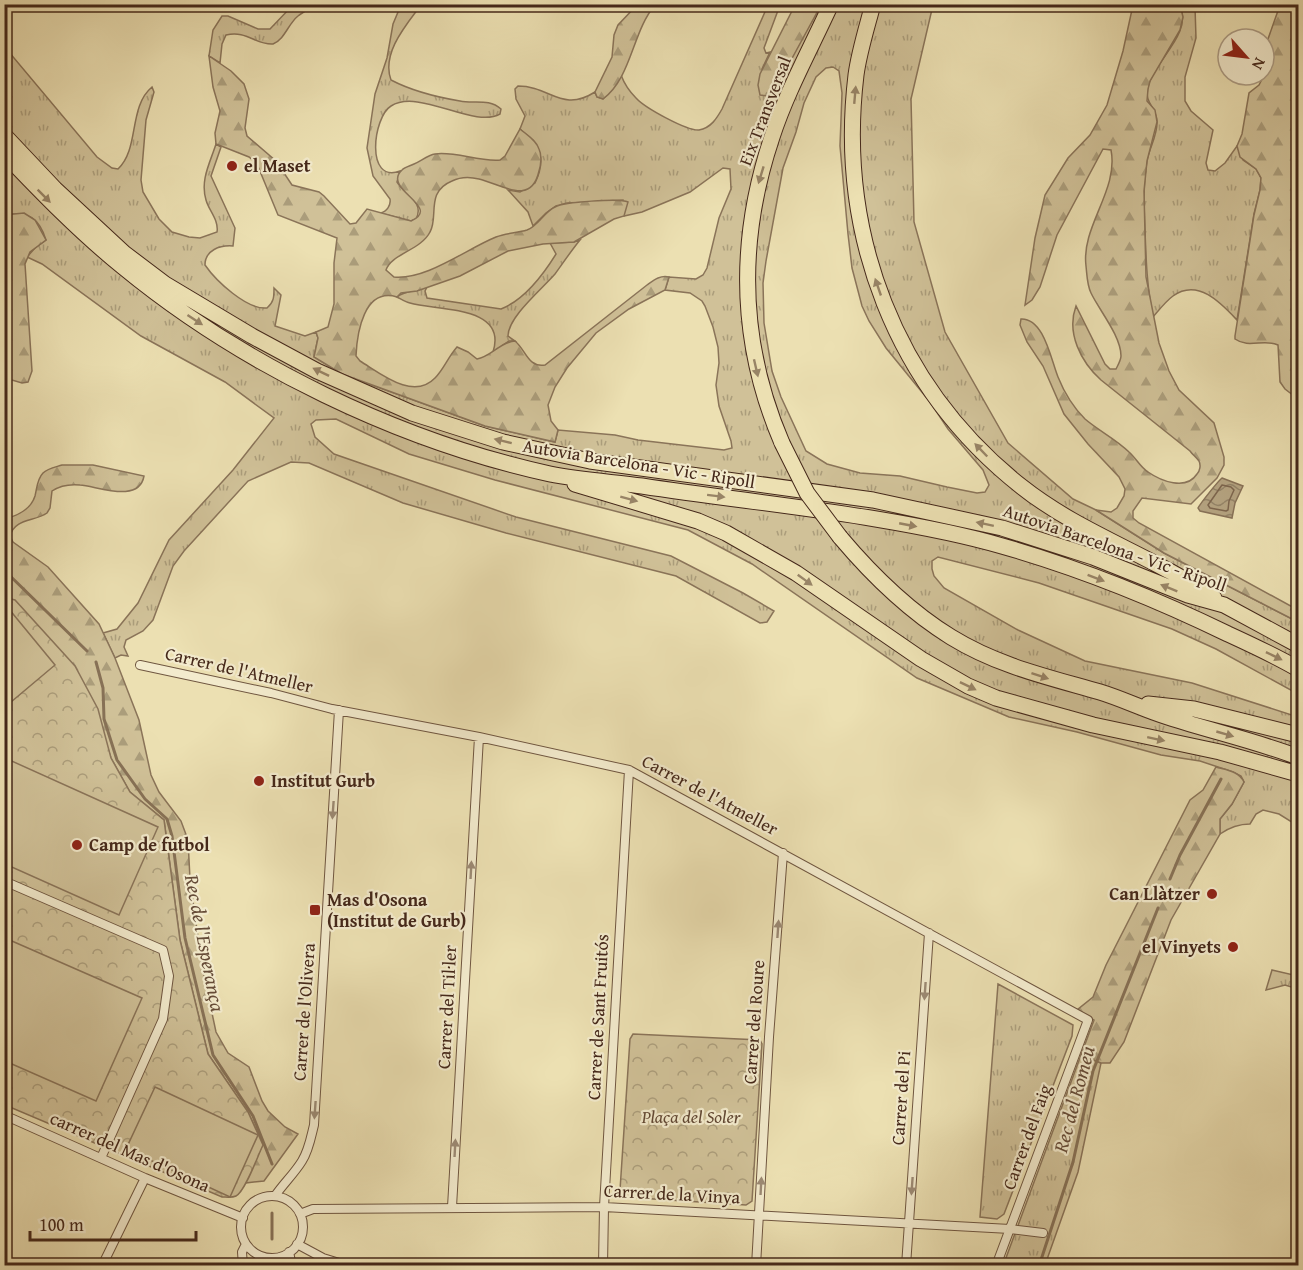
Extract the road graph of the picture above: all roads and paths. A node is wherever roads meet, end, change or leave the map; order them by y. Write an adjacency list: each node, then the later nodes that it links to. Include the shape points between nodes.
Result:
1 (831, 4): 10 (highway, Eix Transversal, one-way to 10, bridge, via 772,136 757,186 749,239 747,298 754,358 782,443 807,493 840,537 861,563 914,611 953,638 1000,662)
2 (873, 4): 6 (highway, one-way to 2, via 1194,584 1133,554 1022,487 944,409 899,340 865,250 853,173 856,73)
3 (4, 135): 6 (highway, Autovia Barcelona - Vic - Ripoll, one-way to 3, via 1002,528 873,500 590,461 503,442 412,413 317,371 165,284 124,253 63,197)
4 (4, 153): 5 (highway, Autovia Barcelona - Vic - Ripoll, one-way to 5, via 44,196 123,268 237,347 394,426)
5 (554, 475): 9 (highway, Autovia Barcelona - Vic - Ripoll, one-way to 9, via 875,519 1002,546 1184,612); 16 (highway, one-way to 16, via 726,533 775,559 921,659 996,698)
6 (1224, 605): 7 (highway, Autovia Barcelona - Vic - Ripoll)
7 (1299, 645)
8 (141, 665): 11 (street, Carrer de l'Atmeller)
9 (1299, 669)
10 (1130, 702): 12 (highway, via 1194,709); 14 (highway, one-way to 14, via 1166,717)
11 (339, 710): 13 (street, Carrer de l'Atmeller); 24 (street, Carrer de l'Olivera, one-way to 24, via 314,1125 301,1162)
12 (1299, 735)
13 (479, 737): 15 (street, Carrer de l'Atmeller); 25 (street, Carrer del Til·ler, one-way to 13)
14 (1299, 757)
15 (629, 770): 17 (street, Carrer de l'Atmeller); 26 (street, Carrer de Sant Fruitós)
16 (1299, 774)
17 (783, 853): 19 (street, Carrer de l'Atmeller); 28 (street, Carrer del Roure, one-way to 17)
18 (4, 881): 22 (street, via 163,950 169,976 163,1019)
19 (929, 933): 20 (street, Carrer de l'Atmeller); 30 (street, Carrer del Pi, one-way to 30)
20 (1088, 1020): 31 (street, Carrer del Faig)
21 (4, 1114): 22 (street, carrer del Mas d'Osona)
22 (101, 1158): 23 (street, carrer del Mas d'Osona)
23 (145, 1178): 29 (street, carrer del Mas d'Osona); 36 (street)
24 (275, 1196): 27 (street, via 290,1202); 29 (street, via 255,1201)
25 (452, 1207): 26 (street, Carrer de la Vinya); 27 (street, Carrer de la Vinya, via 313,1209)
26 (604, 1207): 28 (street, Carrer de la Vinya); 40 (street, Carrer de Sant Fruitós)
27 (300, 1214): 34 (street, via 303,1226)
28 (759, 1215): 30 (street, Carrer de la Vinya); 41 (street, Carrer del Roure)
29 (243, 1218): 33 (street)
30 (909, 1224): 31 (street, Carrer de la Vinya); 42 (street, Carrer del Pi)
31 (1010, 1229): 32 (street, Carrer de la Vinya); 43 (street, Carrer del Faig)
32 (1043, 1233)
33 (246, 1244): 35 (street, via 254,1252 269,1257); 37 (street)
34 (297, 1244): 35 (street); 39 (street)
35 (289, 1252): 38 (street)
36 (102, 1266)
37 (243, 1266)
38 (292, 1266)
39 (349, 1266)
40 (603, 1266)
41 (756, 1266)
42 (906, 1266)
43 (996, 1266)

